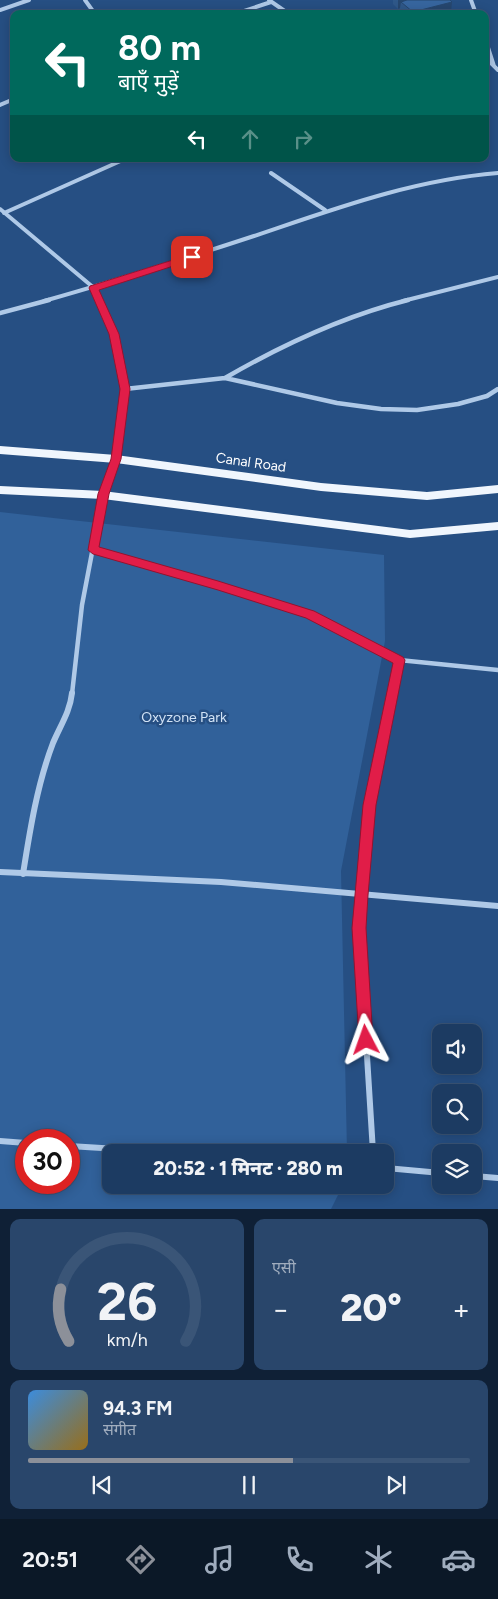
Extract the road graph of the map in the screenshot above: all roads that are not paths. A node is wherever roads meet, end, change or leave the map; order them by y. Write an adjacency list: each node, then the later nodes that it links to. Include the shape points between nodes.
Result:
1 (29, 0): 3 (street)
2 (270, 1): 4 (street); 5 (street)
3 (0, 10)
4 (246, 10)
5 (283, 10)
6 (489, 50): 8 (street)
7 (489, 62): 8 (street)
8 (494, 66): 9 (street)
9 (498, 70)
10 (118, 162): 14 (street)
11 (271, 173): 13 (street)
12 (498, 173): 13 (street, via 407,186)
13 (325, 210): 16 (street)
14 (2, 211): 16 (street)
15 (498, 276): 18 (street, via 379,307 273,350)
16 (94, 288): 17 (street); 19 (street, via 114,334)
17 (0, 313)
18 (224, 378): 19 (street); 20 (street, via 337,403 390,409 417,410 458,404 487,396)
19 (125, 389): 22 (street)
20 (498, 389)
21 (0, 450): 22 (main road, Canal Road)
22 (116, 459): 23 (main road, Canal Road, via 321,487 427,496); 25 (street)
23 (498, 489)
24 (0, 490): 25 (main road)
25 (104, 494): 26 (main road, via 410,534); 27 (street)
26 (498, 526)
27 (93, 550): 28 (street, via 310,615); 31 (street, via 82,605 71,705 52,743 34,809)
28 (399, 660): 29 (street); 32 (street, via 370,805)
29 (498, 670)
30 (0, 872): 31 (street)
31 (23, 874): 32 (street, via 220,882)
32 (362, 895): 33 (street); 36 (street, via 359,928)
33 (498, 906)
34 (0, 1141): 35 (street)
35 (15, 1142)
36 (372, 1144)
37 (80, 1147): 38 (street)
38 (102, 1148)
39 (394, 1169): 40 (street)
40 (432, 1172)
41 (482, 1177): 42 (street)
42 (498, 1178)

